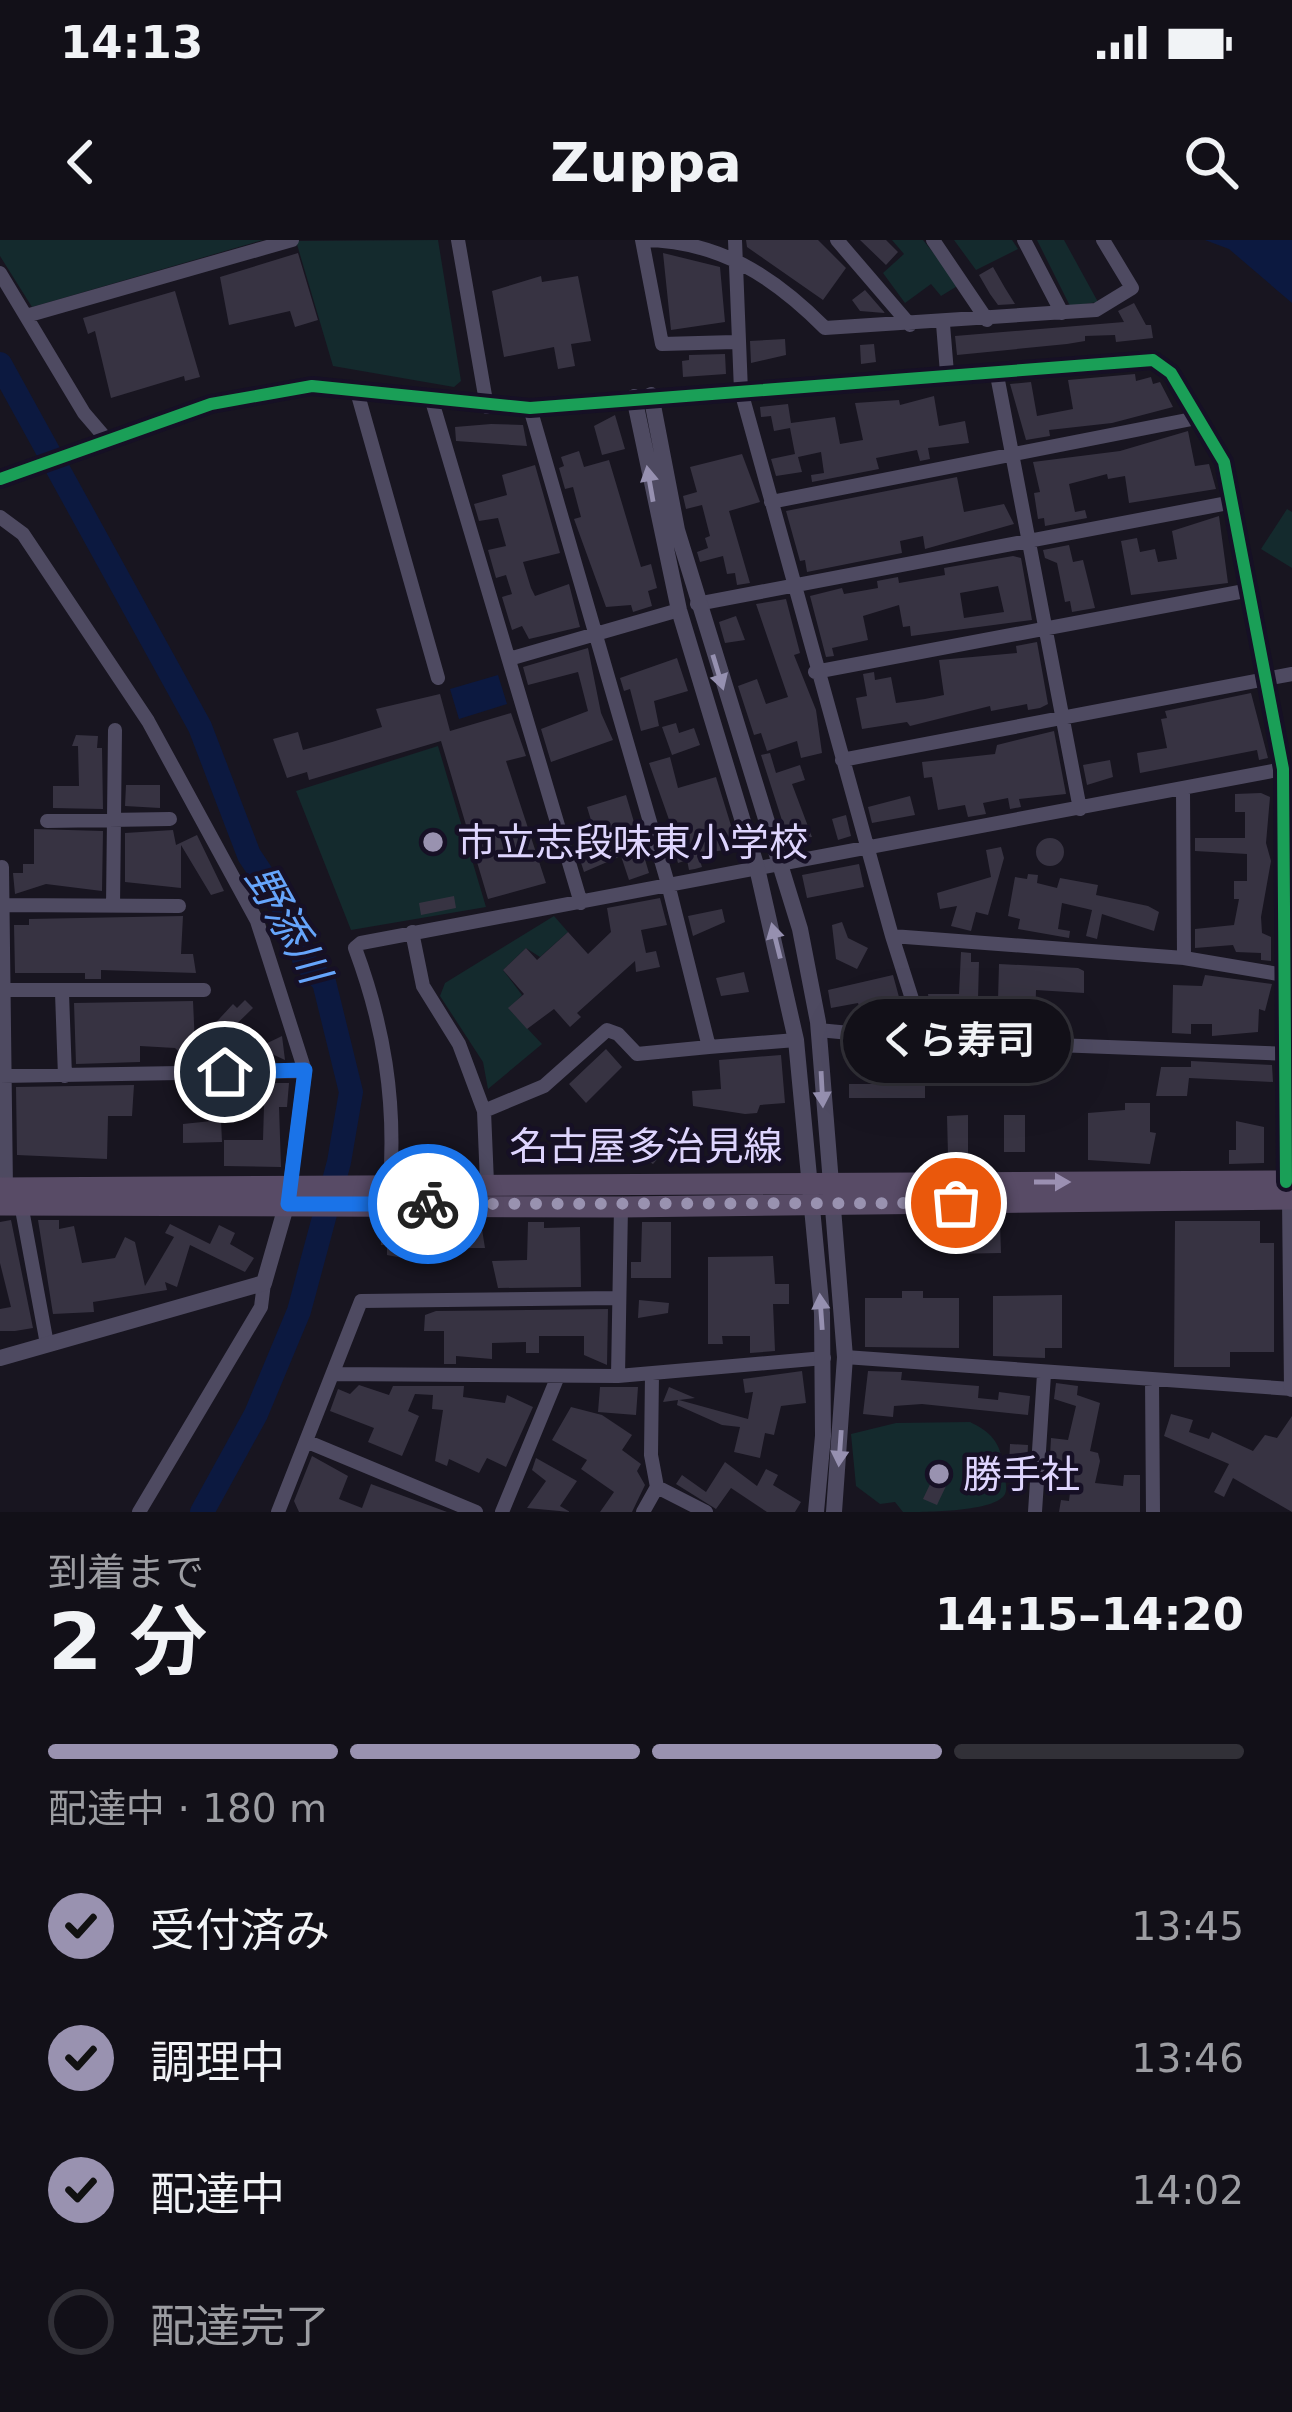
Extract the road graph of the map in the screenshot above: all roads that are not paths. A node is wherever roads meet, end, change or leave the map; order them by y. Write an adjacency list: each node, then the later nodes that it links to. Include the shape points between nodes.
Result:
1 (292, 240): 12 (street)
2 (458, 240): 23 (street)
3 (642, 240): 9 (street); 16 (street, via 662,344)
4 (735, 240): 9 (street)
5 (837, 240): 15 (street)
6 (933, 240): 13 (street)
7 (1024, 240): 11 (street)
8 (1102, 240): 11 (street, via 1132,288 1096,310)
9 (734, 259): 15 (street, via 787,290 825,328); 16 (street)
10 (0, 273): 12 (street)
11 (1062, 313): 13 (street)
12 (26, 316): 26 (street)
13 (988, 320): 14 (street)
14 (944, 324): 15 (street); 18 (street)
15 (910, 325)
16 (735, 341): 20 (street)
17 (996, 370): 18 (street); 25 (street, via 1145,356 1171,373); 27 (street)
18 (946, 373): 20 (street)
19 (356, 388): 22 (street); 26 (street, via 274,391 211,404); 42 (street)
20 (741, 391): 21 (street); 29 (street)
21 (643, 396): 24 (street); 35 (street); 36 (street, one-way to 21)
22 (432, 401): 23 (street); 39 (street)
23 (488, 407): 24 (street)
24 (530, 409): 38 (street)
25 (1197, 418): 27 (street); 30 (street, via 1223,462)
26 (108, 442): 28 (street)
27 (1015, 455): 29 (street); 32 (street)
28 (0, 479)
29 (772, 502): 33 (street)
30 (1232, 502): 32 (street); 34 (street)
31 (0, 517): 75 (street, via 23,534 95,638 200,813 256,921)
32 (1030, 542): 33 (street); 37 (street)
33 (792, 588): 35 (street); 40 (street)
34 (1250, 590): 37 (street); 43 (street)
35 (698, 604): 55 (street, one-way to 55)
36 (679, 610): 38 (street); 57 (street)
37 (1047, 631): 40 (street); 44 (street)
38 (595, 633): 39 (street); 58 (street)
39 (509, 659): 59 (street)
40 (815, 672): 46 (street)
41 (1292, 674): 43 (street)
42 (438, 678)
43 (1268, 680): 44 (street); 47 (street)
44 (1064, 720): 46 (street); 49 (street)
45 (115, 730): 50 (street)
46 (842, 760): 54 (street)
47 (1283, 769): 48 (street); 53 (street)
48 (1183, 790): 49 (street); 65 (street)
49 (1080, 809): 54 (street)
50 (114, 819): 51 (street); 52 (street); 61 (street)
51 (170, 819)
52 (47, 821)
53 (1287, 828): 66 (street)
54 (865, 849): 55 (street); 64 (street)
55 (781, 862): 57 (street); 70 (street)
56 (2, 867): 60 (street)
57 (757, 868): 58 (street); 71 (street, one-way to 57)
58 (668, 884): 59 (street); 73 (street)
59 (581, 903): 63 (street)
60 (2, 905): 61 (street); 67 (street)
61 (113, 906): 62 (street)
62 (179, 906)
63 (412, 932): 78 (street, via 423,986 459,1044); 81 (street, via 355,948 391,1076)
64 (892, 936): 65 (street); 72 (street)
65 (1184, 958): 66 (street)
66 (1284, 975): 74 (street)
67 (3, 990): 69 (street); 77 (street)
68 (204, 990): 69 (street)
69 (62, 993): 76 (street)
70 (818, 1030): 72 (street); 79 (street, one-way to 79)
71 (796, 1040): 73 (street); 79 (street)
72 (925, 1040): 74 (street)
73 (709, 1047): 78 (street, via 637,1054 607,1030 544,1086)
74 (1288, 1054): 82 (street)
75 (305, 1070): 76 (street); 83 (street)
76 (65, 1076): 77 (street)
77 (2, 1077): 84 (street)
78 (484, 1111): 80 (street)
79 (820, 1182): 80 (main road, 名古屋多治見線); 82 (main road, 名古屋多治見線, one-way to 82); 85 (street)
80 (487, 1184): 81 (main road, 名古屋多治見線)
81 (374, 1190): 83 (main road, 名古屋多治見線); 86 (main road, 名古屋多治見線)
82 (1290, 1190): 85 (main road, 名古屋多治見線); 89 (street)
83 (299, 1194): 84 (main road, 名古屋多治見線); 87 (street)
84 (7, 1196): 90 (street)
85 (823, 1205): 86 (main road, 名古屋多治見線); 92 (street, one-way to 85); 93 (street)
86 (622, 1207): 88 (street)
87 (264, 1283): 90 (street); 103 (street, via 261,1307)
88 (617, 1298): 94 (street, via 361,1301); 98 (street)
89 (1291, 1299): 100 (street)
90 (47, 1344): 91 (street)
91 (0, 1358)
92 (824, 1358): 95 (street); 109 (street)
93 (845, 1358): 96 (street); 110 (street, one-way to 110)
94 (334, 1374): 97 (street); 101 (street)
95 (652, 1374): 98 (street); 102 (street)
96 (1044, 1374): 99 (street); 111 (street)
97 (558, 1376): 98 (street); 106 (street)
98 (618, 1376)
99 (1152, 1379): 100 (street); 112 (street)
100 (1292, 1389)
101 (308, 1442): 104 (street); 105 (street)
102 (657, 1486): 107 (street); 108 (street)
103 (139, 1512)
104 (278, 1512)
105 (476, 1512)
106 (502, 1512)
107 (643, 1512)
108 (706, 1512)
109 (816, 1512)
110 (834, 1512)
111 (1035, 1512)
112 (1153, 1512)

